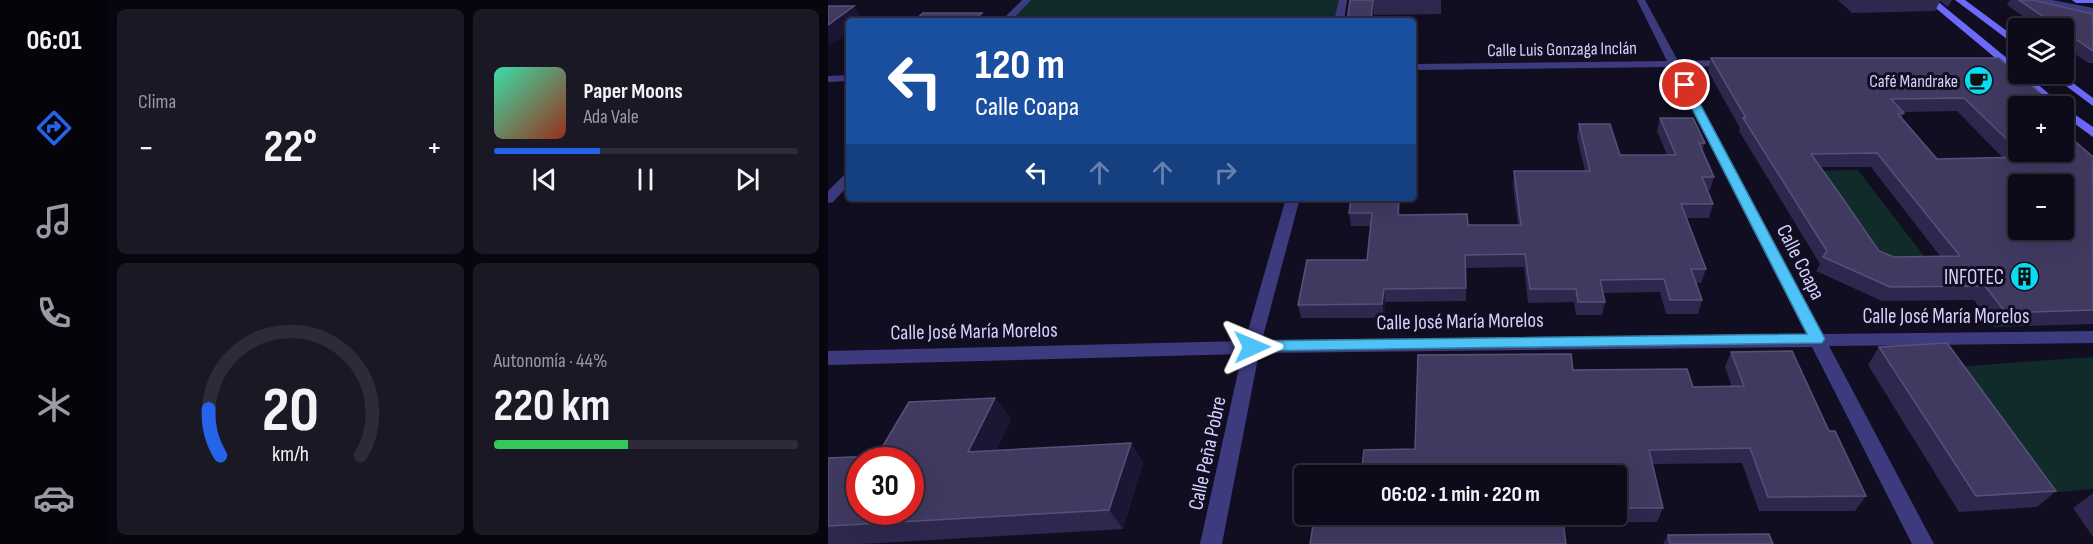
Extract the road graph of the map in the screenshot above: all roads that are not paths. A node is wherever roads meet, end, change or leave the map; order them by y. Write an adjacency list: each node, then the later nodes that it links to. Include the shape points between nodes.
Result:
1 (1027, 0): 10 (street)
2 (1343, 0): 11 (street)
3 (1641, 0): 14 (street, Calle Coapa)
4 (1930, 0): 19 (main road, via 1993,59)
5 (1959, 0): 12 (main road)
6 (2039, 0): 9 (street)
7 (2076, 0): 8 (main road)
8 (2093, 0)
9 (2093, 11)
10 (1009, 18)
11 (1340, 18)
12 (2008, 37)
13 (1744, 63): 14 (street, Calle Luis Gonzaga Inclán)
14 (1674, 64): 15 (street, Calle Luis Gonzaga Inclán); 27 (street, Calle Coapa)
15 (1416, 67)
16 (846, 78): 17 (street)
17 (828, 79)
18 (2068, 84): 20 (main road)
19 (2045, 96)
20 (2092, 102)
21 (2074, 118): 22 (main road)
22 (2093, 133)
23 (846, 181): 24 (street)
24 (828, 199)
25 (1292, 201): 28 (street, Calle Peña Pobre)
26 (2093, 337): 27 (street, Calle José María Morelos)
27 (1817, 339): 28 (street, Calle José María Morelos); 31 (street, Calle Coapa)
28 (1252, 347): 29 (street, Calle José María Morelos); 30 (street, Calle Peña Pobre)
29 (828, 358)
30 (1211, 544)
31 (1923, 544)

